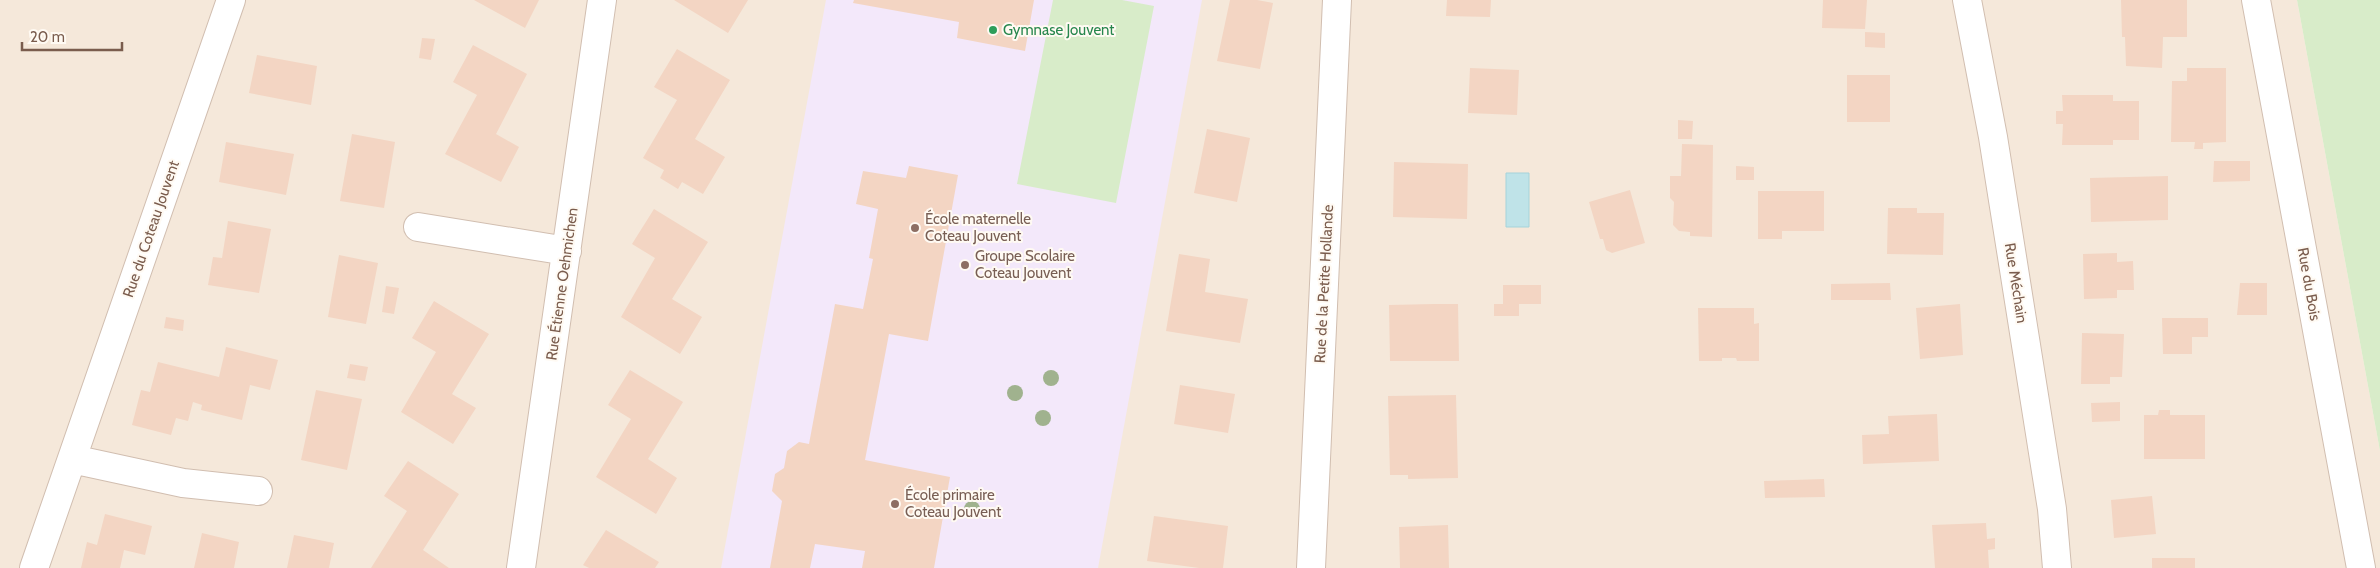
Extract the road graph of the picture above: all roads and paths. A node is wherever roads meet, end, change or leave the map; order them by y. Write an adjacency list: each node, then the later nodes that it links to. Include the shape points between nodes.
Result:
1 (231, 0): 8 (street, Rue du Coteau Jouvent)
2 (602, 0): 7 (street, Rue Étienne Oehmichen)
3 (1337, 0): 12 (street, Rue de la Petite Hollande)
4 (1967, 0): 13 (street, Rue Méchain, via 1993,137 2052,510)
5 (2256, 0): 14 (street, Rue du Bois)
6 (418, 227): 7 (street)
7 (567, 250): 11 (street, Rue Étienne Oehmichen)
8 (72, 459): 9 (street, via 183,483); 10 (street, Rue du Coteau Jouvent)
9 (258, 491)
10 (34, 568)
11 (521, 568)
12 (1311, 568)
13 (2057, 568)
14 (2361, 568)

